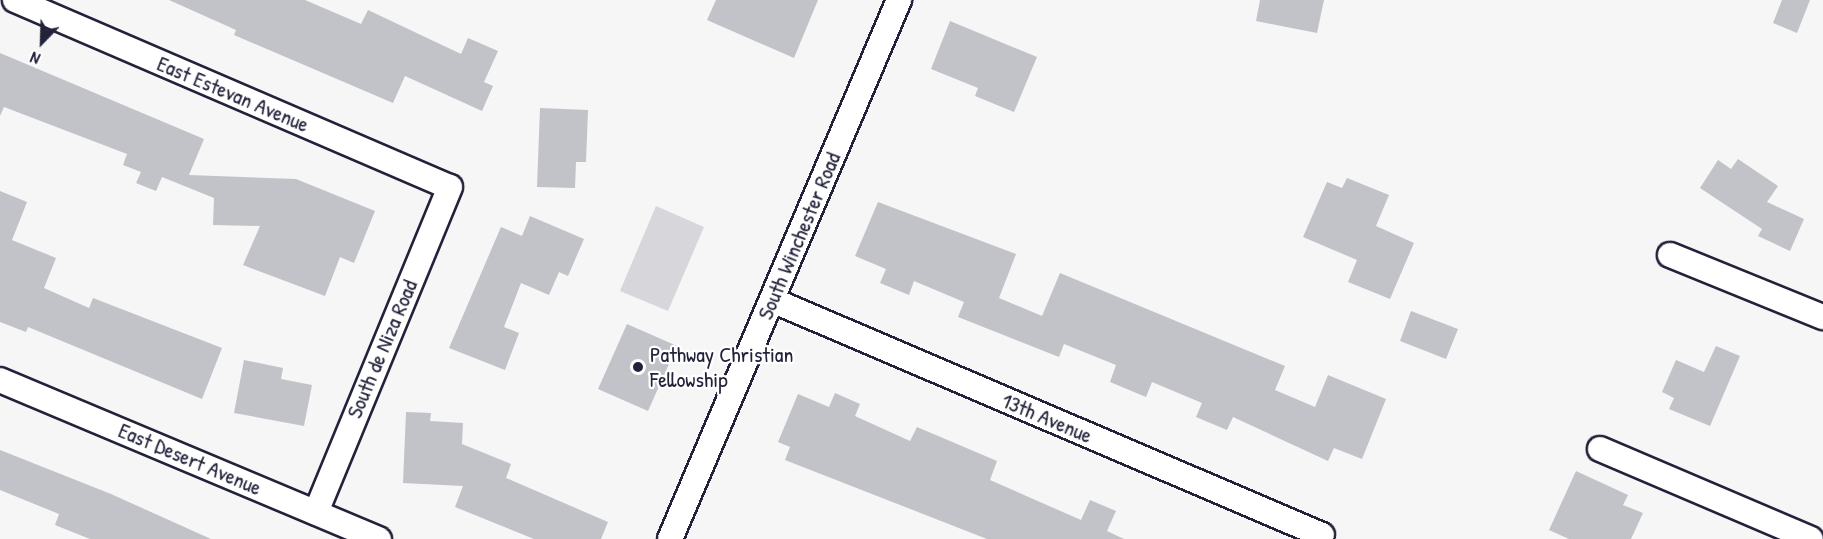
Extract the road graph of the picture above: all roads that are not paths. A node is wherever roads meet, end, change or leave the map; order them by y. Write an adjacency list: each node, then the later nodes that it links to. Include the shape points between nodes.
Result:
1 (15, 0): 3 (street, East Estevan Avenue)
2 (899, 0): 5 (street, South Winchester Road)
3 (450, 187): 9 (street, South de Niza Road)
4 (1670, 255): 6 (street)
5 (772, 300): 10 (street, 13th Avenue); 12 (street, South Winchester Road)
6 (1823, 317)
7 (0, 380): 9 (street, East Desert Avenue)
8 (1600, 449): 13 (street)
9 (316, 512): 11 (street, East Desert Avenue)
10 (1322, 535)
11 (380, 539)
12 (670, 539)
13 (1811, 539)

